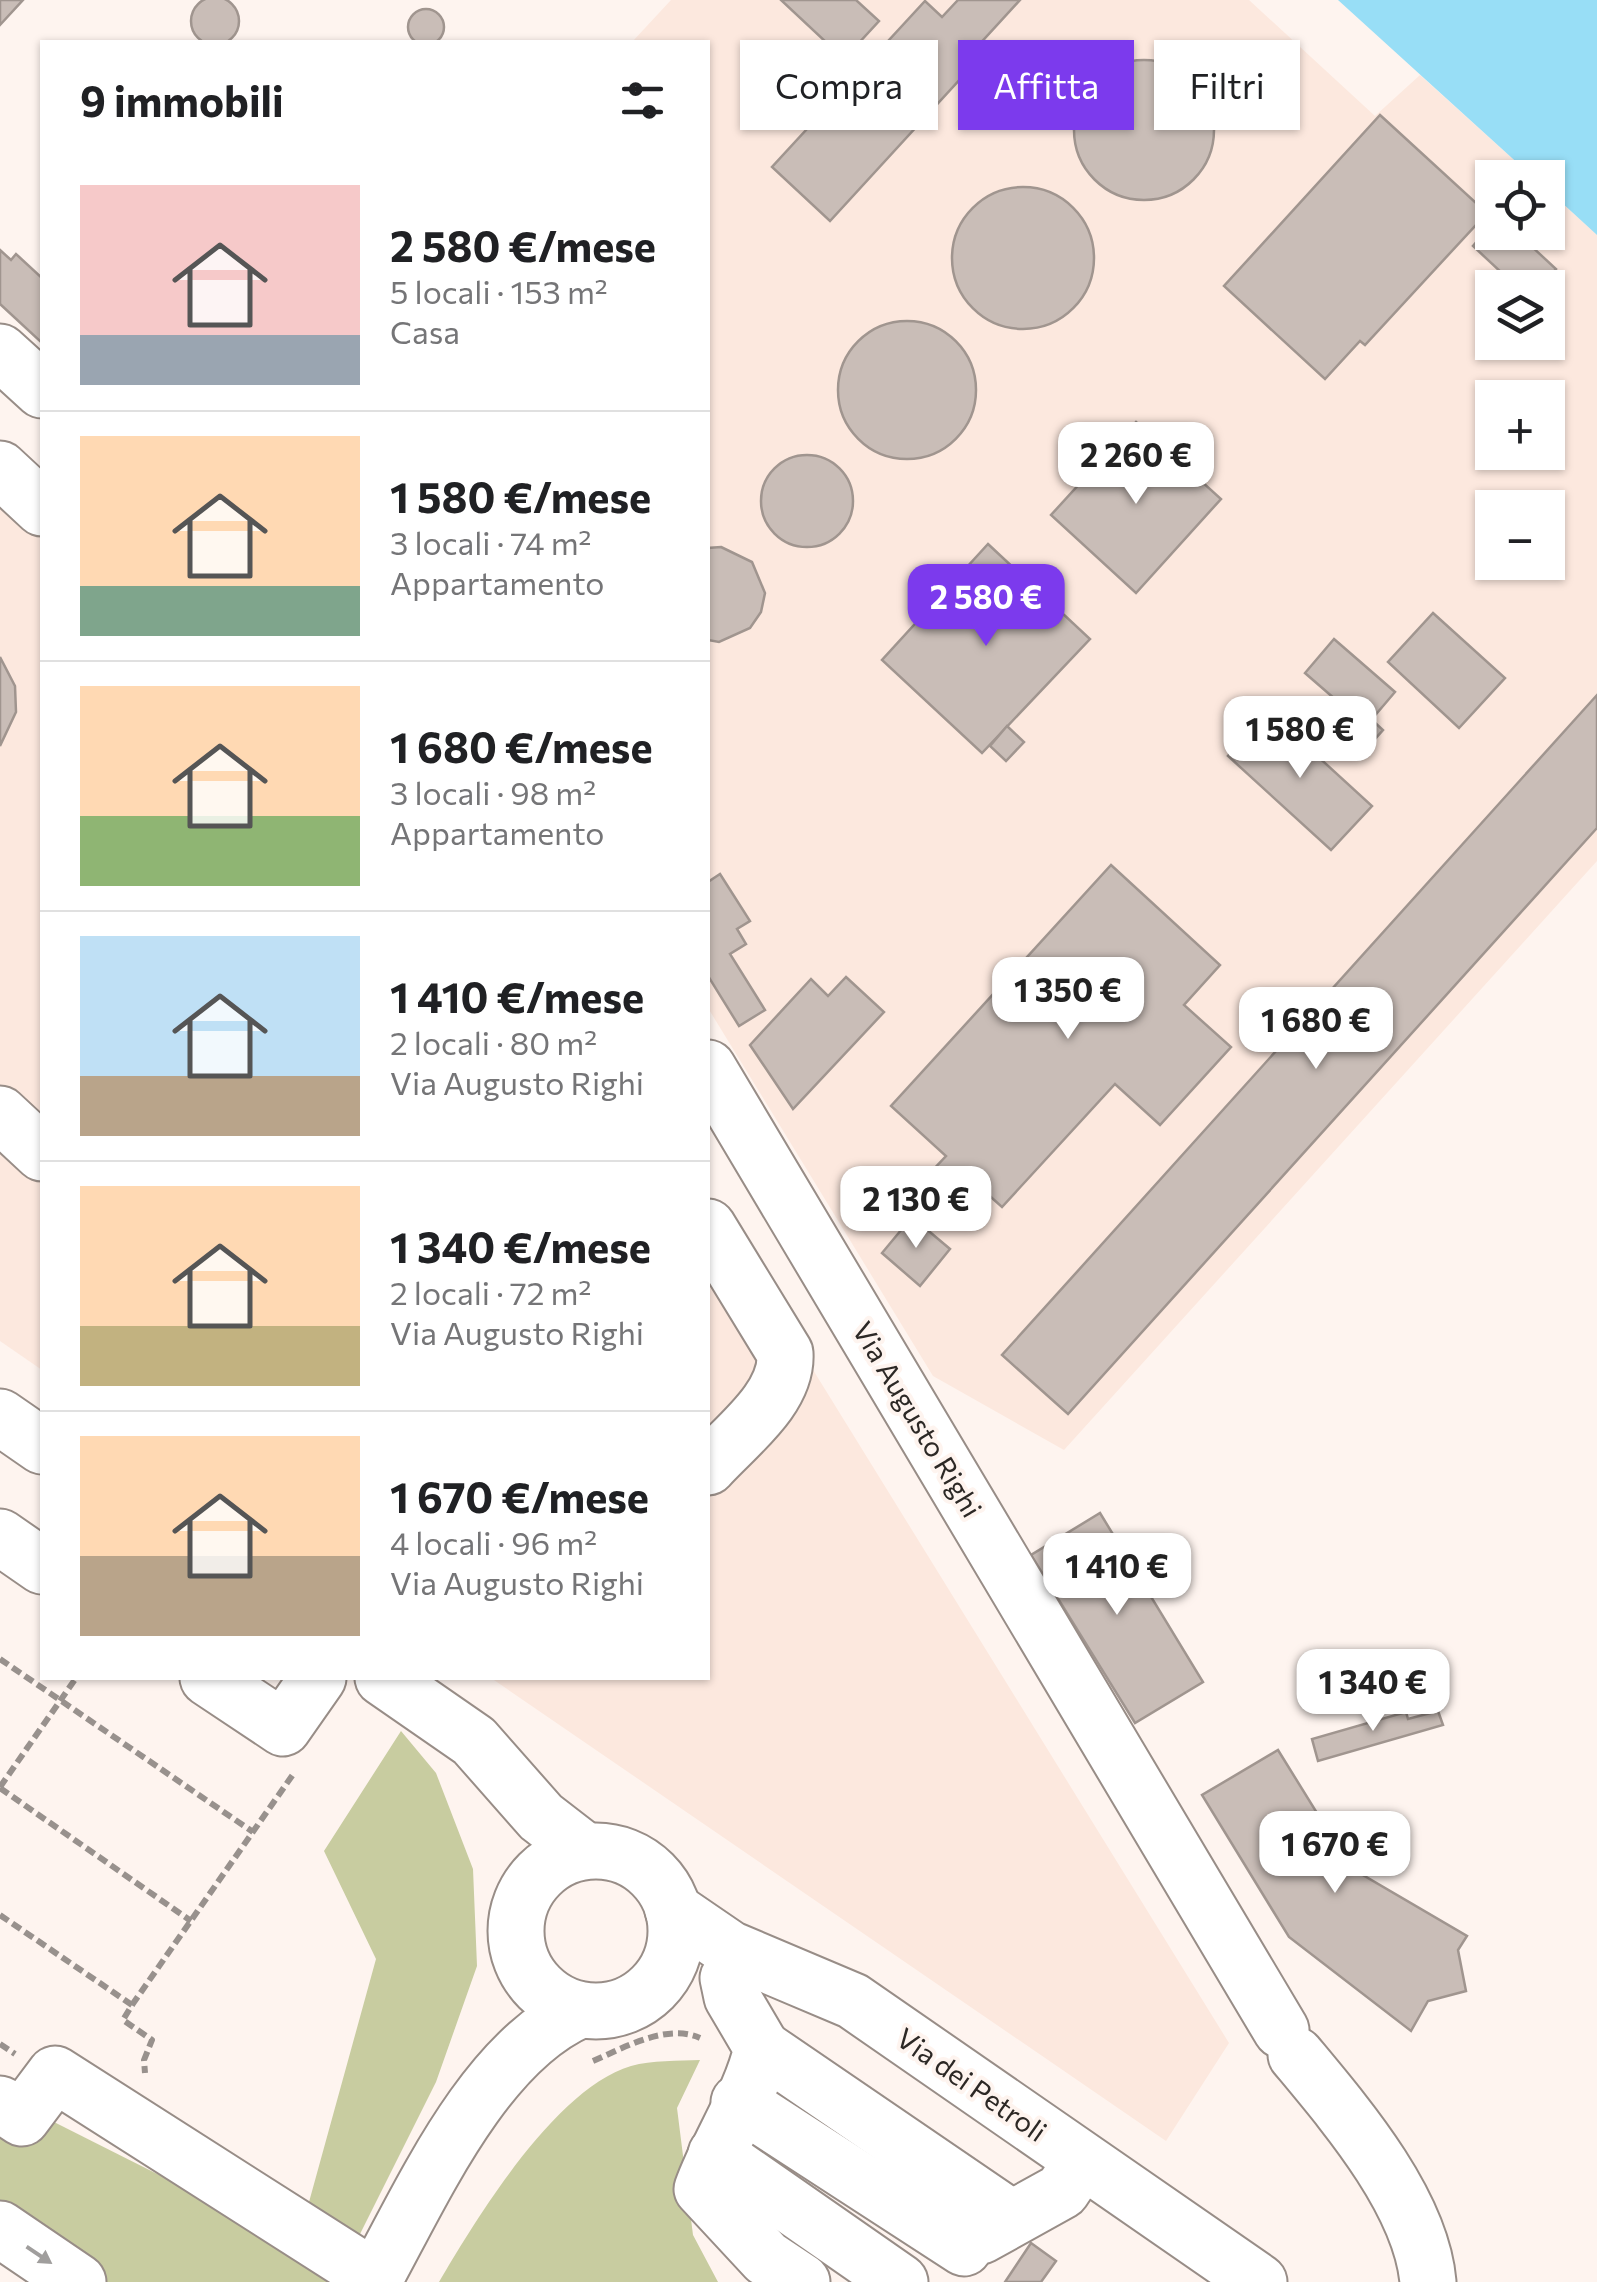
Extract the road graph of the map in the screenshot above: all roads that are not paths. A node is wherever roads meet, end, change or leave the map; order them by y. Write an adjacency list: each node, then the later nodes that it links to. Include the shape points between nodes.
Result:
1 (0, 352): 2 (street)
2 (40, 388)
3 (0, 469): 4 (street)
4 (40, 506)
5 (710, 1071): 38 (street, Via Augusto Righi, via 1288,2042 1371,2144 1426,2258)
6 (0, 1114): 7 (street)
7 (40, 1151)
8 (710, 1230): 11 (street, via 785,1353 786,1372 775,1394)
9 (0, 1418): 10 (street)
10 (40, 1445)
11 (710, 1465)
12 (0, 1537): 13 (street)
13 (40, 1565)
14 (211, 1680): 15 (street, via 282,1728)
15 (317, 1680)
16 (385, 1680): 18 (street, via 474,1741 541,1817)
17 (385, 1680): 19 (street, via 421,1708 486,1792 512,1840)
18 (585, 1851): 19 (street, via 541,1872); 20 (street, via 640,1864 664,1888)
19 (526, 1891): 21 (street, via 515,1932)
20 (673, 1910): 23 (street, via 671,1960); 24 (street, Via dei Petroli, via 730,1948)
21 (526, 1972): 25 (street, via 559,2003); 26 (street)
22 (728, 1978): 23 (street); 24 (street); 28 (street)
23 (658, 1982): 25 (street, via 623,2007)
24 (853, 2000): 29 (street, Via dei Petroli)
25 (580, 2010): 26 (street, via 519,2049)
26 (481, 2094): 32 (street)
27 (0, 2104): 32 (street, via 22,2118 55,2074)
28 (730, 2124): 31 (street); 31 (street); 34 (street, via 724,2258); 35 (street, via 766,2258); 36 (street, via 780,2232)
29 (1082, 2161): 31 (street, via 1062,2190); 37 (street, Via dei Petroli)
30 (0, 2229): 33 (street, one-way to 33)
31 (956, 2255)
32 (374, 2280)
33 (78, 2282)
34 (742, 2282)
35 (802, 2282)
36 (850, 2282)
37 (1259, 2282)
38 (1428, 2282)

